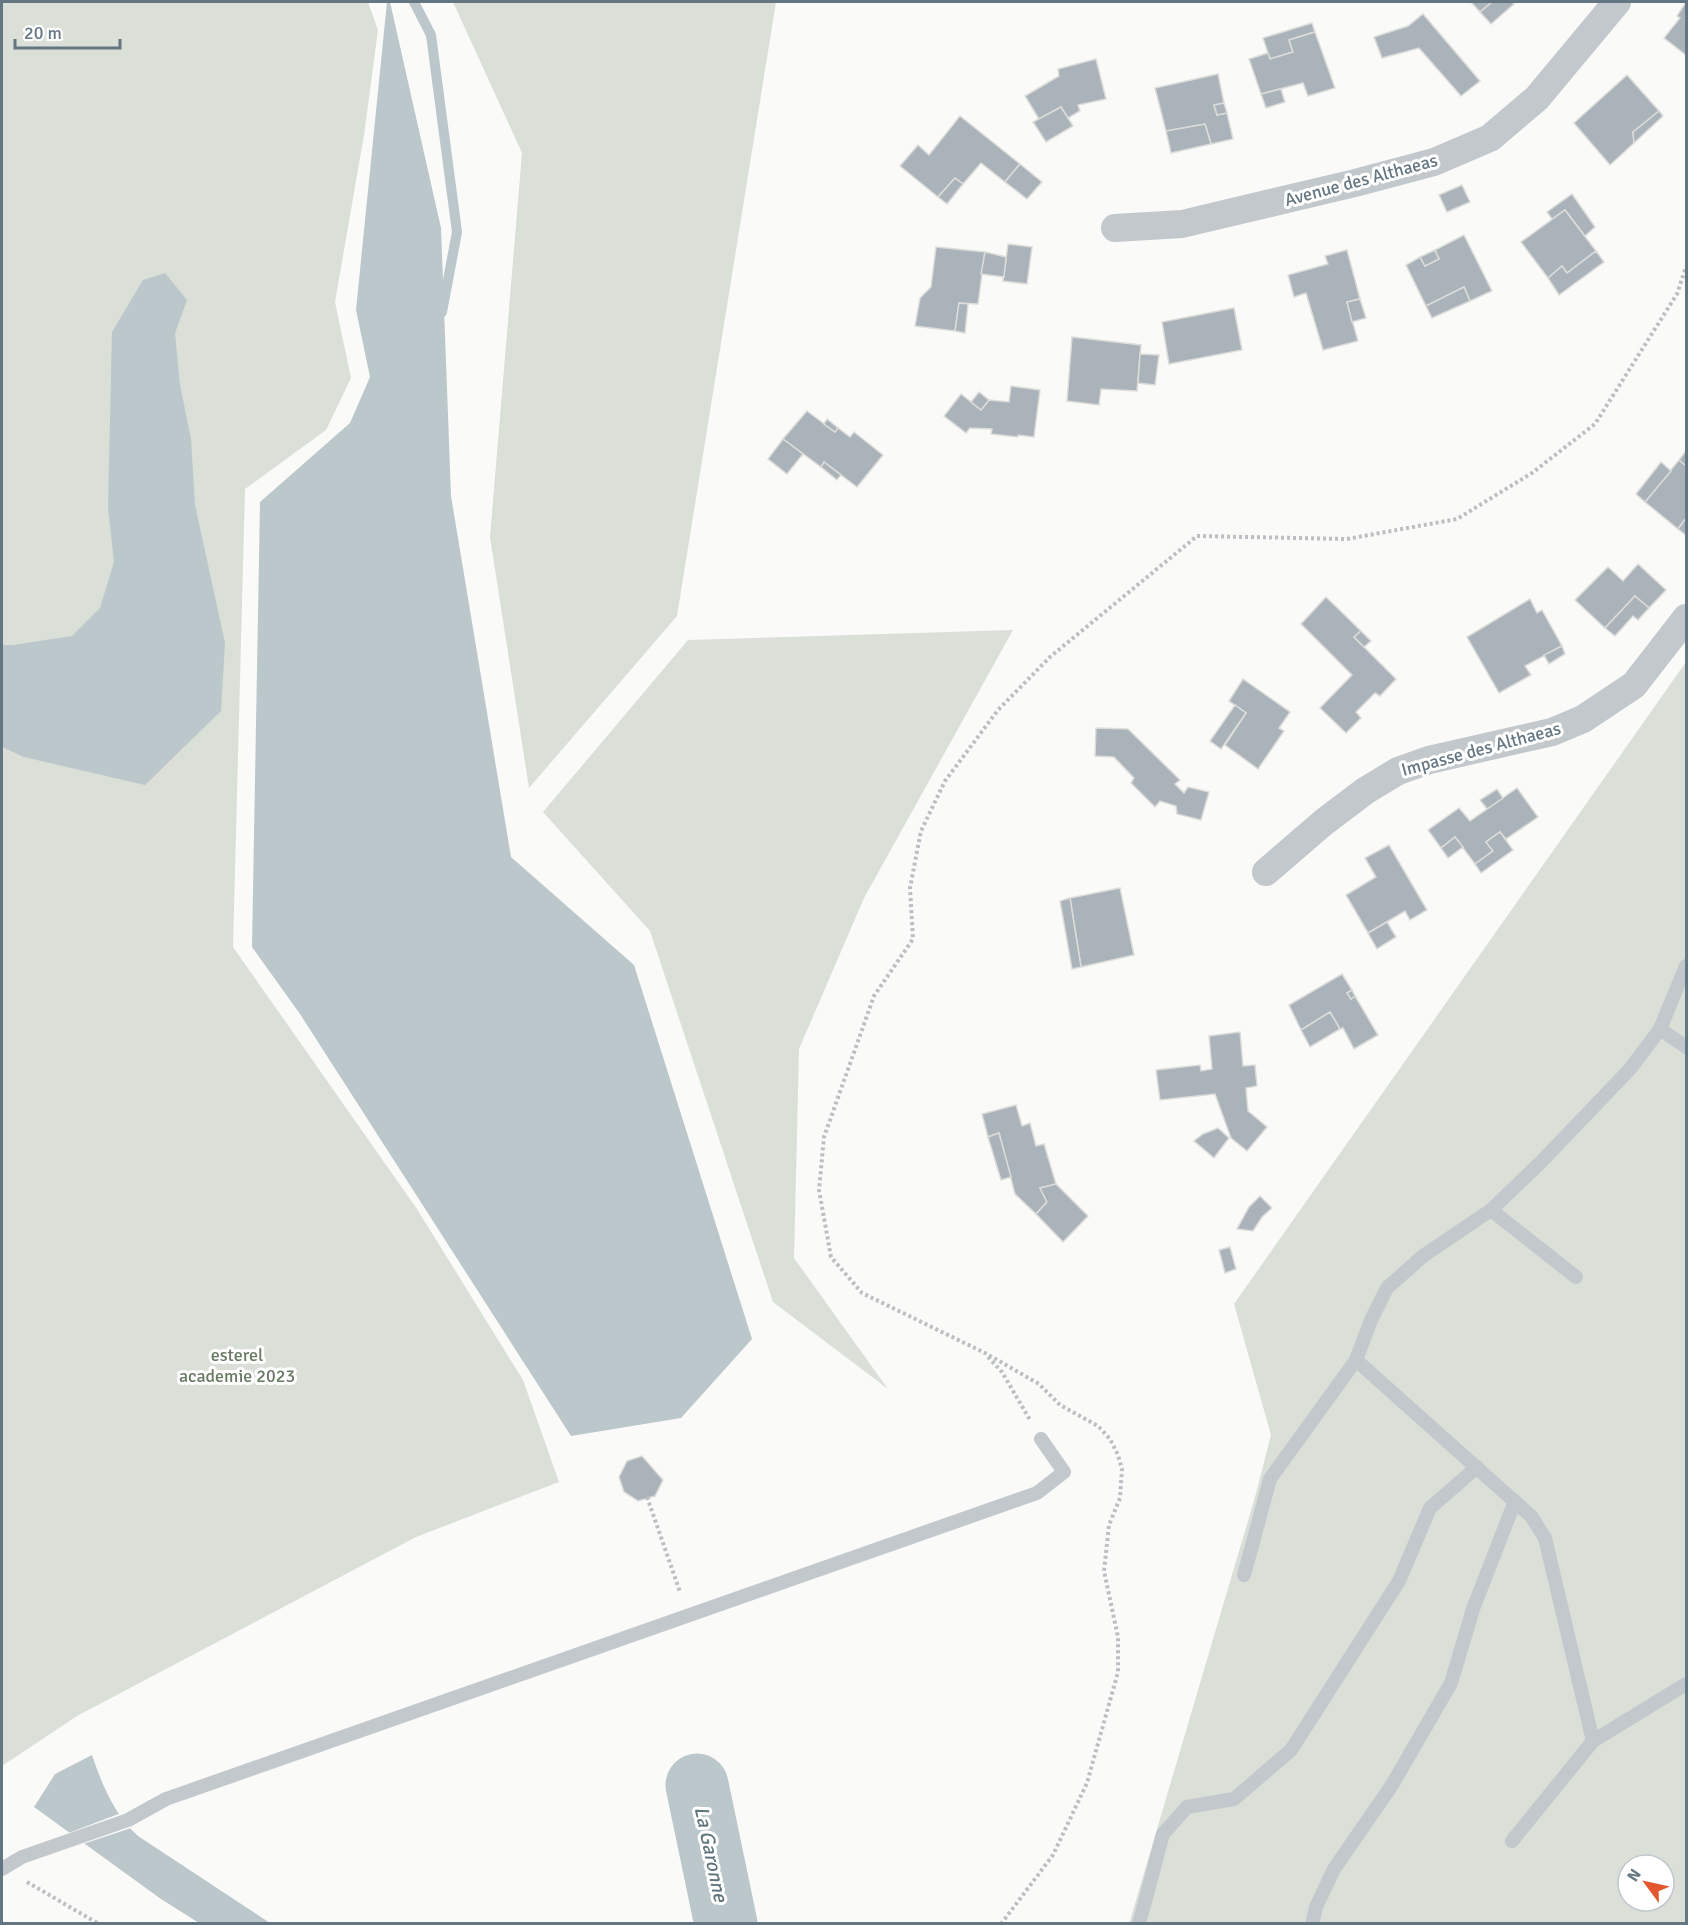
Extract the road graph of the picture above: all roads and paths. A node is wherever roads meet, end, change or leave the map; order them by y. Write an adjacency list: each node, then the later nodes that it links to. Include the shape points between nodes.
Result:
1 (1617, 2): 2 (street, Avenue des Althaeas, via 1537,98 1490,138 1434,162 1355,183 1182,224)
2 (1115, 228)
3 (1686, 267): 11 (path, via 1677,294 1595,424 1532,473 1457,519 1347,539 1197,536 1050,657 998,710 945,781 921,831 910,888 913,939 874,996 824,1137 819,1190 831,1257 862,1293)
4 (1686, 618): 5 (street, Impasse des Althaeas, via 1634,686 1583,719 1552,732 1429,760 1398,771 1365,790)
5 (1266, 872)
6 (1686, 966): 7 (lane)
7 (1660, 1029): 8 (lane); 9 (lane, via 1630,1069)
8 (1686, 1047)
9 (1491, 1210): 10 (lane); 12 (lane, via 1423,1256 1387,1288)
10 (1576, 1277)
11 (985, 1353): 13 (path, via 1002,1371); 24 (path, via 1039,1384 1060,1405 1098,1426 1110,1439 1122,1469 1120,1498 1109,1525 1104,1571 1118,1637 1118,1672 1087,1782 1053,1855)
12 (1356, 1360): 14 (lane); 17 (lane, via 1270,1479)
13 (1041, 1438): 22 (lane, via 1064,1472 1037,1493 166,1799 128,1820 22,1857)
14 (1477, 1467): 16 (lane); 25 (lane, via 1430,1508 1399,1581 1291,1750 1234,1799 1187,1807 1163,1834)
15 (647, 1497): 18 (path)
16 (1515, 1501): 20 (lane, via 1545,1538); 26 (lane, via 1473,1609 1451,1683 1392,1785 1334,1869)
17 (1244, 1575)
18 (683, 1600)
19 (1686, 1683): 20 (lane)
20 (1593, 1741): 21 (lane)
21 (1512, 1841)
22 (2, 1868): 23 (path)
23 (99, 1923)
24 (1001, 1923)
25 (1139, 1923)
26 (1311, 1923)

